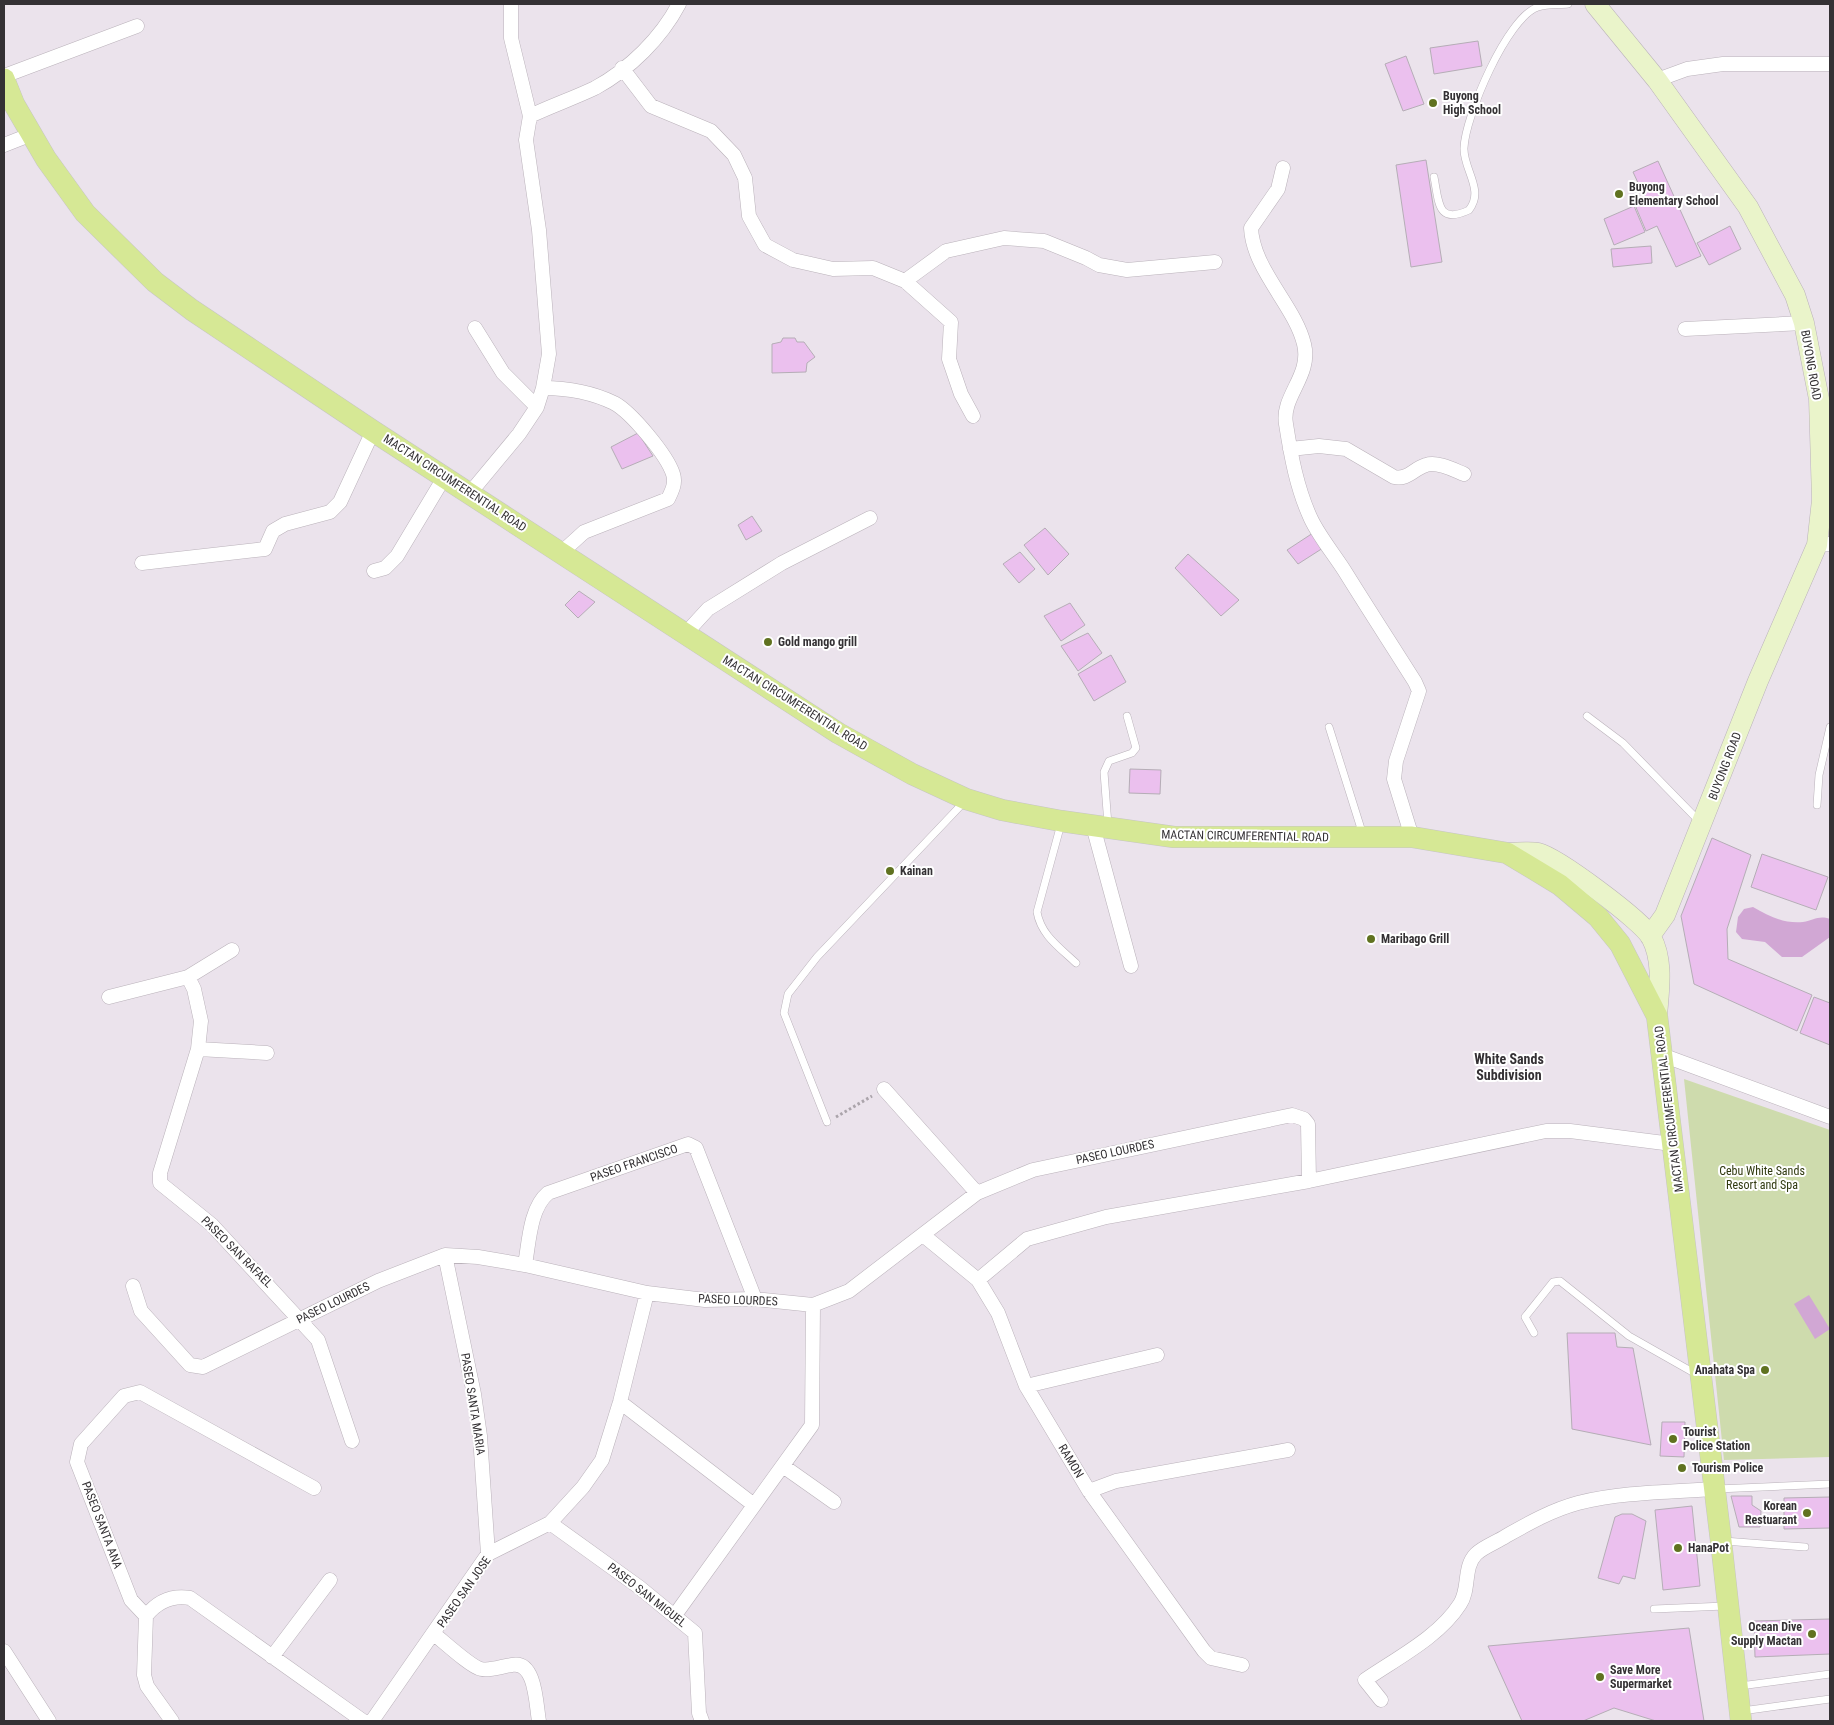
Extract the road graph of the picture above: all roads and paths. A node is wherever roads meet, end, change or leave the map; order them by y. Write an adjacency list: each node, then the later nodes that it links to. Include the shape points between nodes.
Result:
1 (512, 4): 10 (street, via 510,38)
2 (680, 4): 7 (street, via 661,32)
3 (1568, 4): 14 (lane, via 1538,7 1528,14 1512,32 1486,78 1472,108 1464,139 1463,150 1476,195 1469,210 1456,216 1445,213 1440,208)
4 (1595, 4): 8 (street, BUYONG ROAD)
5 (137, 26): 9 (street)
6 (1830, 64): 8 (street, via 1723,64 1687,69)
7 (622, 68): 10 (street, via 595,87); 16 (street, via 651,106 711,131 734,155 745,178 749,216 765,245 793,260 833,269 873,268)
8 (1657, 80): 17 (street, BUYONG ROAD, via 1748,207 1794,295)
9 (5, 84): 11 (main road, MACTAN CIRCUMFERENTIAL ROAD)
10 (530, 116): 20 (street, via 526,140 539,230 549,354)
11 (32, 134): 12 (street); 23 (main road, MACTAN CIRCUMFERENTIAL ROAD, via 46,159 86,213 155,282)
12 (4, 145)
13 (1283, 168): 24 (street, via 1278,189 1251,228 1255,246 1276,292 1305,346 1304,368 1287,405 1285,420)
14 (1434, 177)
15 (1215, 262): 16 (street, via 1127,270 1099,266 1044,241 1004,238 946,251)
16 (905, 281): 22 (street, via 951,322 950,359 961,394)
17 (1804, 323): 19 (street); 29 (street, BUYONG ROAD, via 1819,399)
18 (475, 328): 21 (street, via 503,373)
19 (1685, 329)
20 (543, 388): 21 (street); 30 (street, via 572,388 615,404 631,415 673,474 674,487 668,499 584,532)
21 (537, 407): 27 (street)
22 (973, 416)
23 (373, 431): 26 (main road, MACTAN CIRCUMFERENTIAL ROAD); 31 (street, via 340,502 330,512 285,524 273,532 265,550)
24 (1290, 449): 25 (street, via 1320,446 1346,449 1394,477 1401,478 1427,464); 44 (street, via 1292,466 1311,519 1418,691 1396,761 1394,779)
25 (1464, 474)
26 (445, 476): 27 (main road, MACTAN CIRCUMFERENTIAL ROAD); 32 (street, via 397,556 386,568)
27 (470, 493): 30 (main road, MACTAN CIRCUMFERENTIAL ROAD)
28 (870, 518): 33 (street, via 782,563 708,609)
29 (1824, 544): 41 (street, BUYONG ROAD, via 1758,681)
30 (562, 552): 33 (main road, MACTAN CIRCUMFERENTIAL ROAD)
31 (142, 563)
32 (374, 571)
33 (686, 634): 38 (main road, MACTAN CIRCUMFERENTIAL ROAD, via 838,733 912,774)
34 (1127, 716): 42 (lane, via 1136,748 1132,753 1109,761 1104,772)
35 (1587, 716): 41 (lane, via 1623,743)
36 (1329, 727): 43 (lane)
37 (1830, 727): 39 (lane, via 1818,775)
38 (966, 799): 40 (main road, MACTAN CIRCUMFERENTIAL ROAD, via 1002,810); 58 (lane, via 817,957 788,994 784,1013)
39 (1817, 806)
40 (1061, 821): 42 (main road, MACTAN CIRCUMFERENTIAL ROAD); 48 (lane, via 1037,912 1044,934)
41 (1702, 824): 46 (street, BUYONG ROAD, via 1665,915)
42 (1100, 827): 43 (main road, MACTAN CIRCUMFERENTIAL ROAD, via 1174,837); 49 (street)
43 (1364, 837): 44 (main road, MACTAN CIRCUMFERENTIAL ROAD)
44 (1412, 837): 45 (main road, MACTAN CIRCUMFERENTIAL ROAD)
45 (1507, 852): 46 (street, via 1538,853 1566,867); 52 (main road, MACTAN CIRCUMFERENTIAL ROAD, via 1560,885 1598,916 1620,944)
46 (1650, 936): 52 (street, via 1660,969)
47 (232, 950): 50 (street)
48 (1076, 963)
49 (1130, 966)
50 (188, 978): 51 (street); 53 (street, PASEO SAN RAFAEL, via 194,989 201,1021)
51 (109, 997)
52 (1657, 1016): 55 (main road, MACTAN CIRCUMFERENTIAL ROAD)
53 (198, 1049): 54 (street); 70 (street, PASEO SAN RAFAEL, via 160,1183 212,1225)
54 (266, 1053)
55 (1662, 1055): 57 (street); 59 (main road, MACTAN CIRCUMFERENTIAL ROAD)
56 (884, 1089): 58 (path); 61 (street)
57 (1830, 1117)
58 (827, 1122)
59 (1672, 1144): 60 (street, via 1546,1131); 73 (main road, MACTAN CIRCUMFERENTIAL ROAD)
60 (1309, 1181): 61 (street, PASEO LOURDES, via 1308,1124 1292,1115 1033,1170); 65 (street, via 1106,1217 1027,1239)
61 (977, 1193): 62 (street, PASEO LOURDES)
62 (923, 1235): 65 (street, RAMON); 69 (street, PASEO LOURDES, via 849,1292)
63 (445, 1255): 64 (street, PASEO LOURDES); 70 (street, PASEO LOURDES, via 378,1281); 88 (street, PASEO SANTA MARIA, via 478,1419)
64 (525, 1265): 67 (street, PASEO LOURDES); 68 (street, PASEO FRANCISCO, via 536,1208 548,1193 688,1144 696,1148)
65 (978, 1280): 74 (street, RAMON, via 998,1313)
66 (133, 1286): 70 (street, PASEO LOURDES, via 141,1311 190,1365 197,1368)
67 (647, 1293): 68 (street, PASEO LOURDES, via 705,1300); 75 (street, PASEO SAN JOSE)
68 (755, 1299): 69 (street, PASEO LOURDES)
69 (814, 1305): 78 (street, via 812,1426)
70 (302, 1319): 76 (street, PASEO SAN RAFAEL, via 318,1340)
71 (1534, 1333): 73 (lane, via 1525,1317 1553,1282 1560,1281 1629,1336)
72 (1157, 1355): 74 (street)
73 (1701, 1376): 81 (main road, MACTAN CIRCUMFERENTIAL ROAD)
74 (1026, 1386): 82 (street, RAMON)
75 (620, 1402): 84 (street); 85 (street, PASEO SAN JOSE, via 602,1460 584,1487)
76 (352, 1441)
77 (1288, 1450): 82 (street, via 1116,1481)
78 (783, 1466): 83 (street); 84 (street)
79 (1830, 1484): 81 (lane)
80 (314, 1488): 93 (street, PASEO SANTA ANA, via 140,1392 124,1396 81,1444 77,1462 131,1600)
81 (1714, 1489): 86 (main road, MACTAN CIRCUMFERENTIAL ROAD); 101 (street, via 1626,1495 1578,1503 1537,1518 1476,1554 1468,1567 1461,1603 1450,1617 1424,1641 1366,1680)
82 (1089, 1491): 97 (street, RAMON, via 1204,1651 1211,1658)
83 (834, 1502)
84 (754, 1505): 92 (street)
85 (550, 1522): 88 (street, PASEO SAN JOSE); 92 (street, PASEO SAN MIGUEL)
86 (1721, 1541): 87 (lane); 90 (main road, MACTAN CIRCUMFERENTIAL ROAD)
87 (1805, 1547)
88 (488, 1554): 94 (street, PASEO SAN JOSE)
89 (330, 1580): 96 (street)
90 (1728, 1606): 91 (lane); 99 (main road, MACTAN CIRCUMFERENTIAL ROAD)
91 (1654, 1608)
92 (675, 1615): 108 (street, PASEO SAN MIGUEL, via 695,1633)
93 (146, 1616): 96 (street, via 155,1604 178,1596 190,1598); 103 (street, via 144,1675 147,1686)
94 (434, 1634): 106 (street, PASEO SAN JOSE); 107 (street, via 479,1669 516,1664 525,1668 532,1676)
95 (4, 1651): 104 (street)
96 (272, 1657): 105 (street)
97 (1242, 1665)
98 (1830, 1674): 99 (lane)
99 (1737, 1687): 102 (main road, MACTAN CIRCUMFERENTIAL ROAD)
100 (1830, 1699): 102 (lane)
101 (1381, 1700)
102 (1740, 1716)
103 (168, 1720)
104 (49, 1721)
105 (362, 1721)
106 (372, 1721)
107 (539, 1721)
108 (702, 1721)

